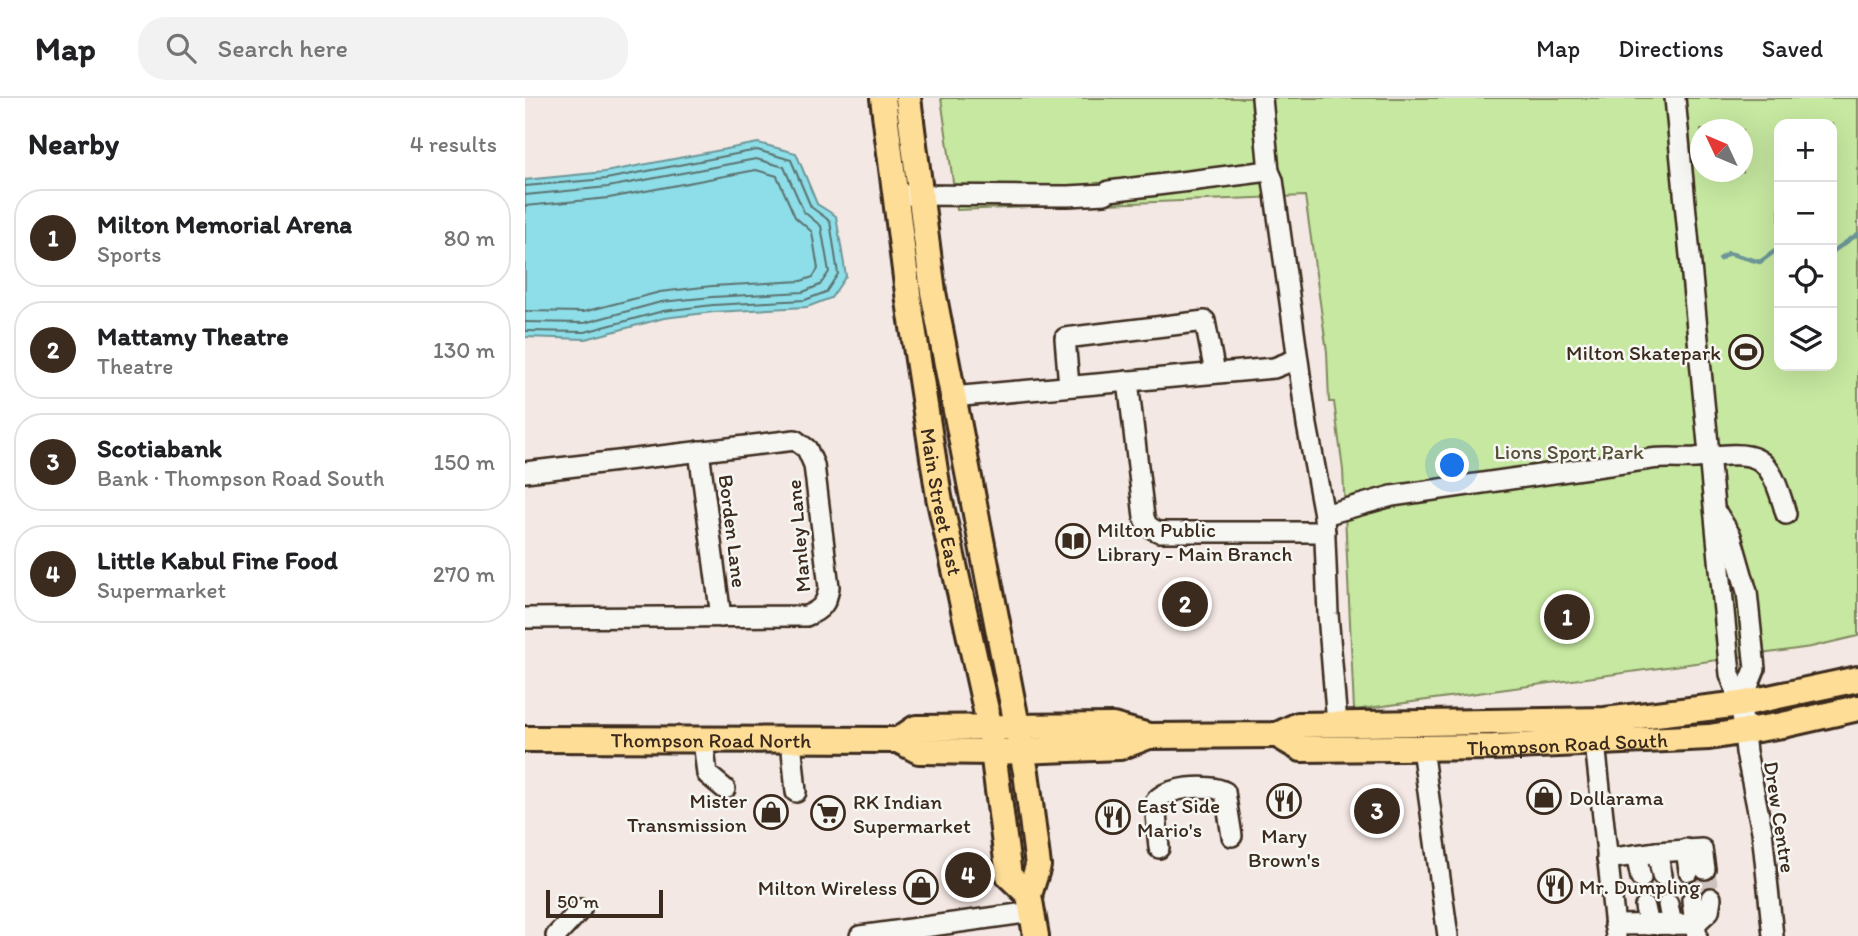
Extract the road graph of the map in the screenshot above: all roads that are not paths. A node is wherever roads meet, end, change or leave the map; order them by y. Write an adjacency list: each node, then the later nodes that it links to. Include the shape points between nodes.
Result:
1 (883, 98): 6 (main road, Main Street East)
2 (908, 98): 6 (main road, Main Street East)
3 (1262, 98): 5 (street)
4 (1675, 98): 13 (street, Drew Centre)
5 (1269, 171): 6 (street, via 1105,194); 7 (street)
6 (908, 195): 11 (main road, Main Street East, via 933,292); 28 (main road, Main Street East, via 909,301 939,497)
7 (1297, 359): 8 (street, via 1274,368); 16 (street)
8 (1215, 373): 9 (street); 10 (street, via 1205,321 1065,338)
9 (1128, 381): 10 (street); 16 (street, via 1144,517 1152,530)
10 (1069, 386): 11 (street)
11 (952, 397): 28 (main road, Main Street East)
12 (699, 452): 14 (street, Manley Lane); 17 (street, Borden Lane); 17 (street, Manley Lane, via 795,440 807,449 814,465 829,587 824,605 806,617)
13 (1709, 456): 15 (street, via 1748,454 1763,463 1779,489); 16 (street, via 1657,458 1392,496); 20 (street, Drew Centre, via 1730,674)
14 (525, 472)
15 (1786, 514)
16 (1325, 523): 22 (street)
17 (722, 617): 18 (street, Manley Lane)
18 (525, 618)
19 (1858, 679): 20 (main road, Thompson Road South)
20 (1741, 704): 22 (main road, Thompson Road South, via 1605,720); 23 (street, Drew Centre)
21 (1858, 708): 23 (main road, Thompson Road South)
22 (1337, 724): 24 (main road, Thompson Road South, via 1298,725)
23 (1744, 732): 29 (main road, Thompson Road South); 52 (street, Drew Centre, via 1762,831)
24 (1277, 735): 28 (main road, Thompson Road South, via 1149,736 1120,747); 30 (main road, Thompson Road South, via 1301,749)
25 (525, 739): 26 (main road, Thompson Road North)
26 (703, 740): 27 (main road, Thompson Road North); 31 (street, via 708,774)
27 (791, 740): 28 (main road, Thompson Road North, via 898,740 916,728); 32 (street)
28 (1005, 740): 42 (main road, Main Street East, via 1038,866)
29 (1595, 743): 30 (main road, Thompson Road South); 37 (street)
30 (1422, 748): 51 (street)
31 (725, 789)
32 (796, 792)
33 (1232, 836): 34 (street, via 1224,792 1211,787 1168,791 1155,802)
34 (1159, 848)
35 (1657, 852): 36 (street); 38 (street, via 1694,849); 39 (street)
36 (1636, 855): 37 (street); 40 (street)
37 (1607, 859): 47 (street)
38 (1697, 870)
39 (1662, 875)
40 (1641, 878)
41 (1702, 899): 46 (street)
42 (1031, 903): 49 (street); 50 (main road, Main Street East)
43 (1668, 904): 45 (street)
44 (581, 909): 48 (street)
45 (1672, 925): 46 (street); 47 (street, via 1647,916)
46 (1696, 930)
47 (1615, 931)
48 (555, 936)
49 (860, 936)
50 (1036, 936)
51 (1448, 936)
52 (1773, 936)

